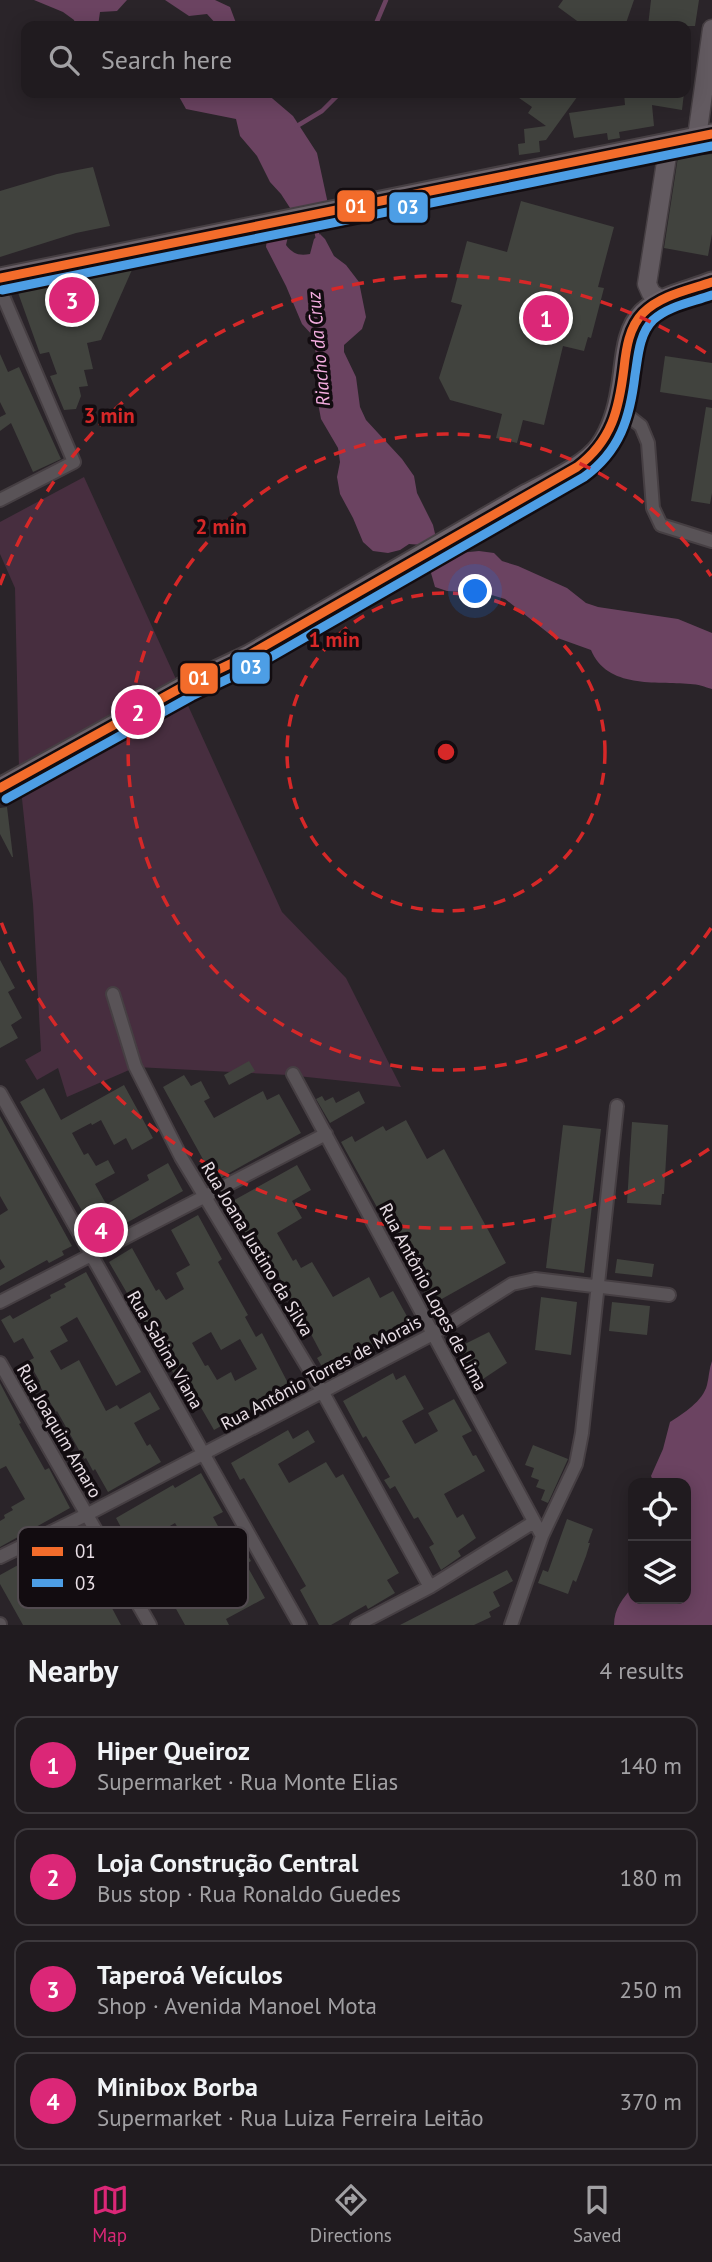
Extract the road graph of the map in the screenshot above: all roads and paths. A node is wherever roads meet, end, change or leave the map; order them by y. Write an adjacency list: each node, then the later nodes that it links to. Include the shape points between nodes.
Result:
1 (712, 29): 2 (street)
2 (704, 136): 3 (main road)
3 (670, 143): 4 (main road); 7 (street, via 648,284 651,293)
4 (0, 278)
5 (712, 282): 7 (main road)
6 (0, 289): 9 (street, via 74,462)
7 (662, 300): 8 (main road, via 634,326)
8 (617, 407): 10 (street, via 641,426 648,443 653,508 662,525); 11 (main road, via 600,447 566,473 249,655)
9 (0, 500)
10 (712, 541)
11 (0, 788)
12 (113, 994): 17 (street, Rua Joana Justino da Silva, via 139,1076)
13 (293, 1074): 16 (street, Rua Antônio Lopes de Lima)
14 (0, 1093): 18 (street, Rua Sabina Viana)
15 (617, 1105): 19 (street)
16 (326, 1134): 17 (street); 22 (street, Rua Antônio Lopes de Lima)
17 (204, 1195): 18 (street); 24 (street, Rua Joana Justino da Silva)
18 (91, 1255): 21 (street); 25 (street, Rua Sabina Viana)
19 (596, 1286): 20 (street, Rua Antônio Torres de Morais); 22 (street, Rua Antônio Torres de Morais, via 535,1279 512,1284); 32 (street, via 582,1433 571,1475)
20 (669, 1295)
21 (0, 1302)
22 (433, 1334): 24 (street, Rua Antônio Torres de Morais); 27 (street, Rua Antônio Lopes de Lima)
23 (0, 1363): 26 (street, Rua Joaquim Amaro)
24 (323, 1391): 25 (street, Rua Antônio Torres de Morais); 35 (street, Rua Joana Justino da Silva)
25 (204, 1454): 26 (street, Rua Antônio Torres de Morais); 30 (street, Rua Sabina Viana)
26 (86, 1515): 28 (street, Rua Antônio Torres de Morais); 29 (street, Rua Joaquim Amaro)
27 (534, 1522): 32 (street, Rua Antônio Lopes de Lima); 35 (street)
28 (61, 1527)
29 (93, 1527)
30 (245, 1527)
31 (248, 1533): 38 (street, Rua Sabina Viana)
32 (542, 1536): 40 (street)
33 (18, 1547): 34 (street, Rua Antônio Torres de Morais)
34 (0, 1556)
35 (430, 1587): 39 (street)
36 (140, 1608): 37 (street, Rua Joaquim Amaro)
37 (150, 1625)
38 (299, 1625)
39 (357, 1625)
40 (511, 1625)

